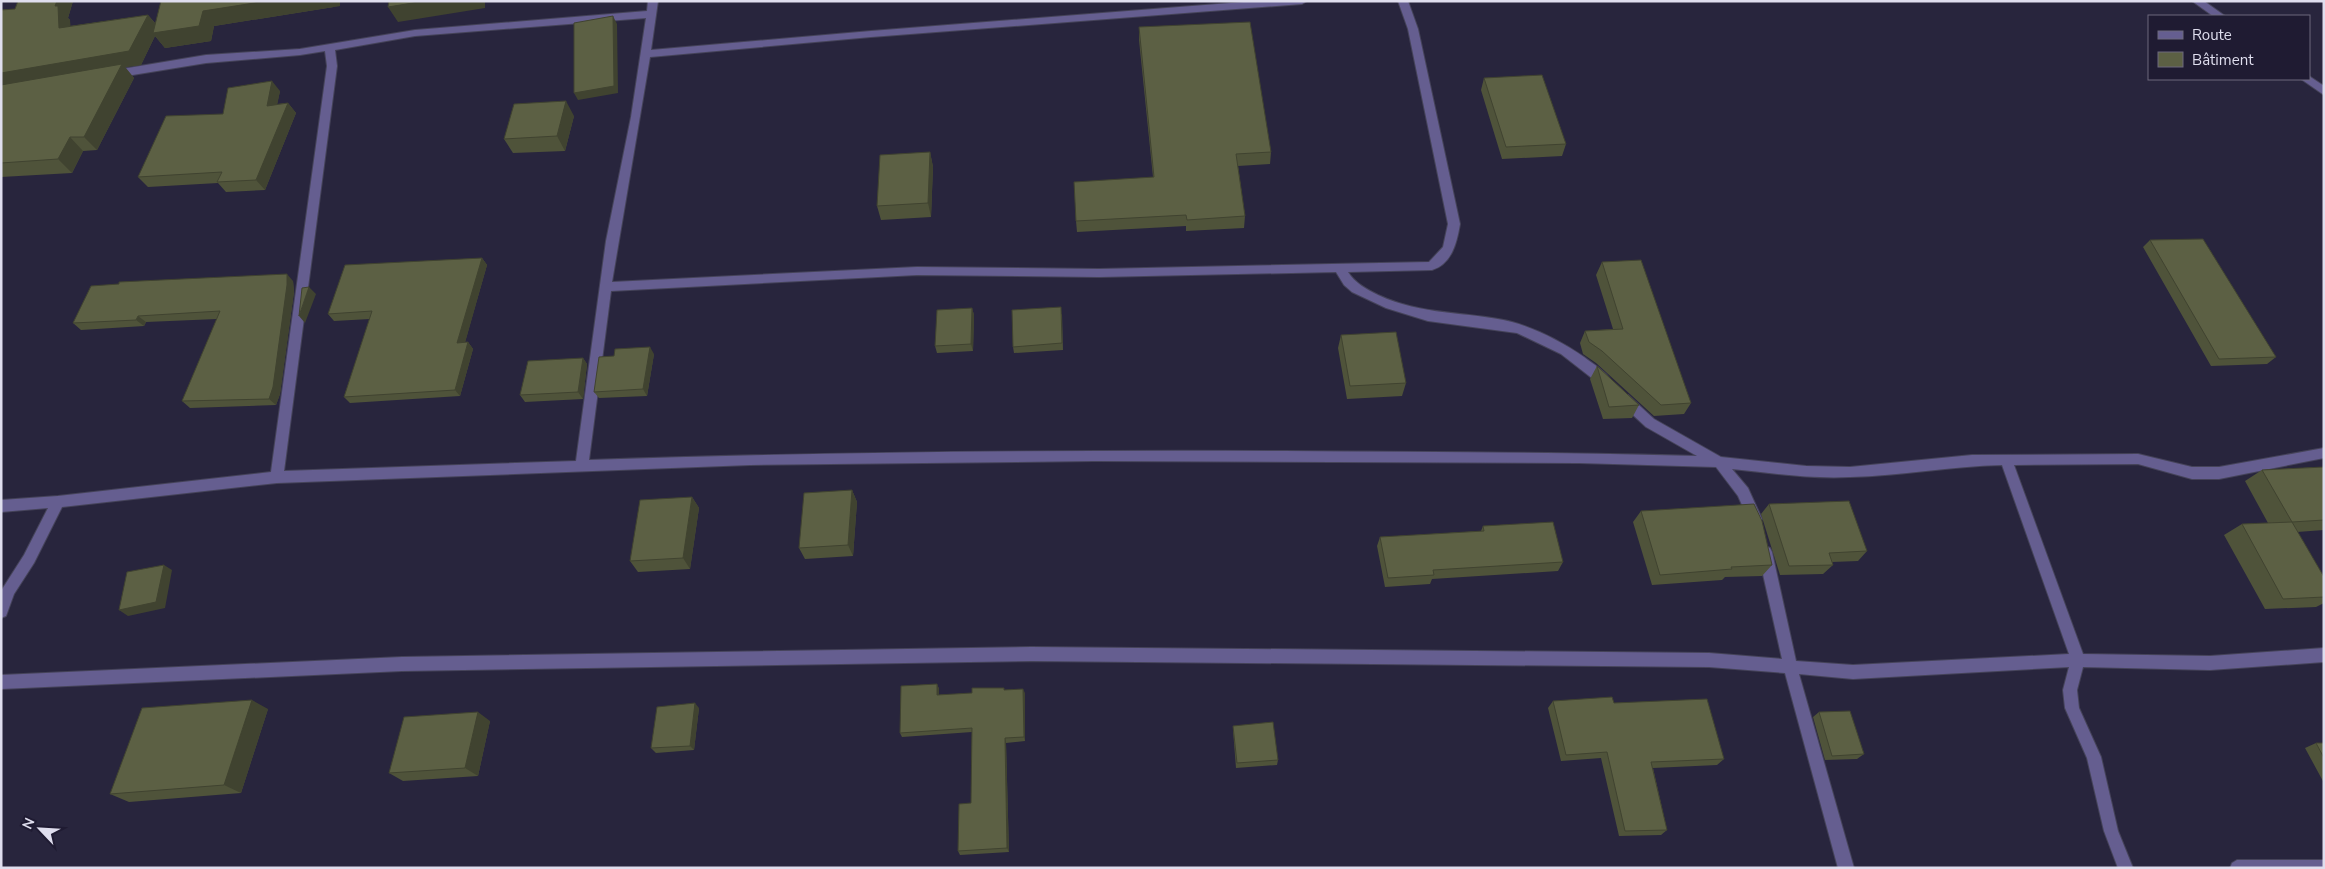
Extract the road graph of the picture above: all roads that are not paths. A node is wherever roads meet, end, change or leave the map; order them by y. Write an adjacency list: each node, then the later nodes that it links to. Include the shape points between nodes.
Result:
1 (654, 1): 5 (street)
2 (1302, 1): 8 (street)
3 (1403, 1): 12 (street, via 1413,29 1454,224 1452,241 1445,256 1432,266)
4 (2197, 1): 6 (street)
5 (652, 14): 7 (street, via 414,33); 8 (street)
6 (2218, 15)
7 (330, 47): 9 (street, via 206,58); 18 (street, via 332,66)
8 (646, 54): 13 (street, via 612,241)
9 (105, 76)
10 (2308, 80): 11 (street)
11 (2324, 91)
12 (1340, 268): 13 (street, via 1099,273 917,271); 16 (street, via 1351,287 1410,313 1491,323 1519,329 1555,344 1591,368 1650,423)
13 (607, 287): 17 (street)
14 (2324, 453): 15 (street, via 2219,473 2192,473 2138,460)
15 (2006, 460): 16 (street, via 1972,460 1850,472); 23 (street)
16 (1719, 462): 17 (street, via 1579,458 1094,456 750,460); 24 (street, via 1743,492 1762,537)
17 (582, 466): 18 (street)
18 (277, 478): 19 (street)
19 (58, 502): 20 (street); 21 (street, via 29,559 8,591)
20 (1, 506)
21 (1, 612)
22 (2324, 655): 23 (street, via 2210,663)
23 (2078, 660): 24 (street, via 1853,672); 27 (street, via 2070,690 2072,708 2094,758 2111,831)
24 (1790, 666): 25 (street, via 1710,660 1031,654 402,664); 26 (street)
25 (1, 682)
26 (1846, 868)
27 (2126, 868)
28 (2237, 868): 29 (street)
29 (2324, 868)

